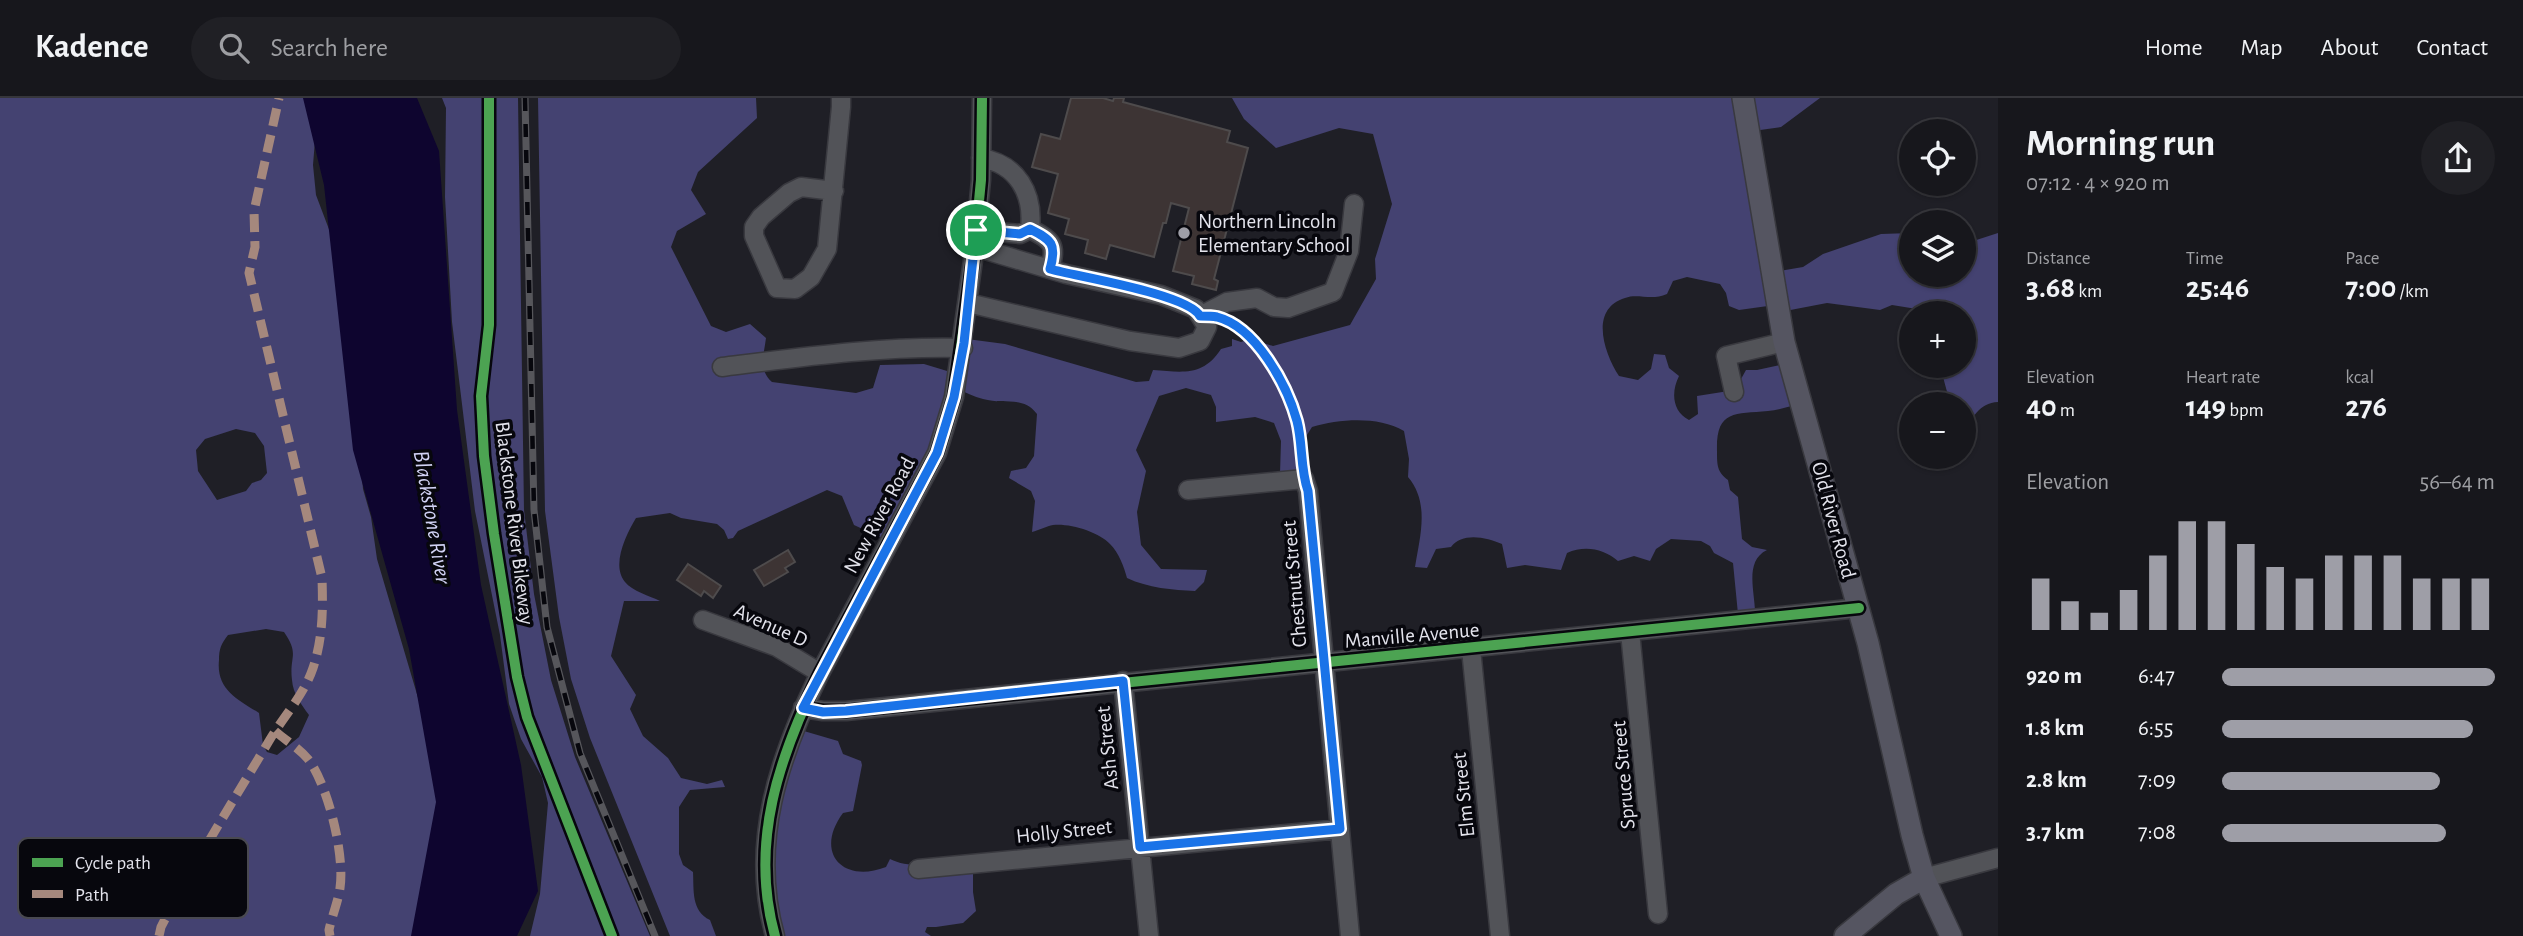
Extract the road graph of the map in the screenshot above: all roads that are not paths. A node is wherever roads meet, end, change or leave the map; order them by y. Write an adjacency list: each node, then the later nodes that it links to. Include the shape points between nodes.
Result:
1 (841, 98): 5 (street)
2 (982, 98): 4 (street, New River Road)
3 (1742, 98): 12 (main road, Old River Road)
4 (981, 158): 7 (street, via 996,161 1022,181); 8 (street, New River Road)
5 (834, 191): 5 (street, via 827,249 811,277 795,289 777,288 754,226 801,187)
6 (1354, 204): 11 (street, via 1349,251 1333,292 1288,308 1257,298 1227,302)
7 (1030, 229): 8 (street); 9 (street, via 1047,237 1053,246)
8 (976, 239): 9 (street); 10 (street, New River Road)
9 (1050, 269): 11 (street, via 1161,295 1196,309)
10 (968, 303): 11 (street, via 1179,348 1200,341 1206,327); 13 (street, New River Road)
11 (1200, 316)
12 (1784, 342): 15 (street, via 1726,356); 17 (main road, Old River Road)
13 (963, 348): 14 (street, via 853,350); 22 (street, New River Road, via 937,453)
14 (722, 366)
15 (1734, 392)
16 (1188, 490): 21 (street, Chestnut Street, via 1304,479)
17 (1858, 608): 19 (street, Manville Avenue); 29 (main road, Old River Road)
18 (703, 620): 22 (street, Avenue D, via 776,647)
19 (1630, 632): 20 (street, Manville Avenue); 30 (street, Spruce Street)
20 (1471, 649): 21 (street, Manville Avenue); 34 (street, Elm Street)
21 (1323, 663): 23 (street, Manville Avenue); 25 (street, Chestnut Street)
22 (820, 673): 24 (street, New River Road)
23 (1123, 681): 24 (street, Manville Avenue, via 846,711); 26 (street, Ash Street)
24 (803, 708): 31 (street, New River Road, via 768,814 765,860)
25 (1340, 829): 26 (street, Holly Street); 33 (street, Chestnut Street)
26 (1140, 847): 28 (street, Holly Street); 32 (street, Ash Street)
27 (1998, 858): 29 (street)
28 (918, 869)
29 (1924, 878): 35 (main road, via 1896,894); 36 (main road, Old River Road)
30 (1658, 914)
31 (775, 936)
32 (1150, 936)
33 (1350, 936)
34 (1500, 936)
35 (1845, 936)
36 (1951, 936)

